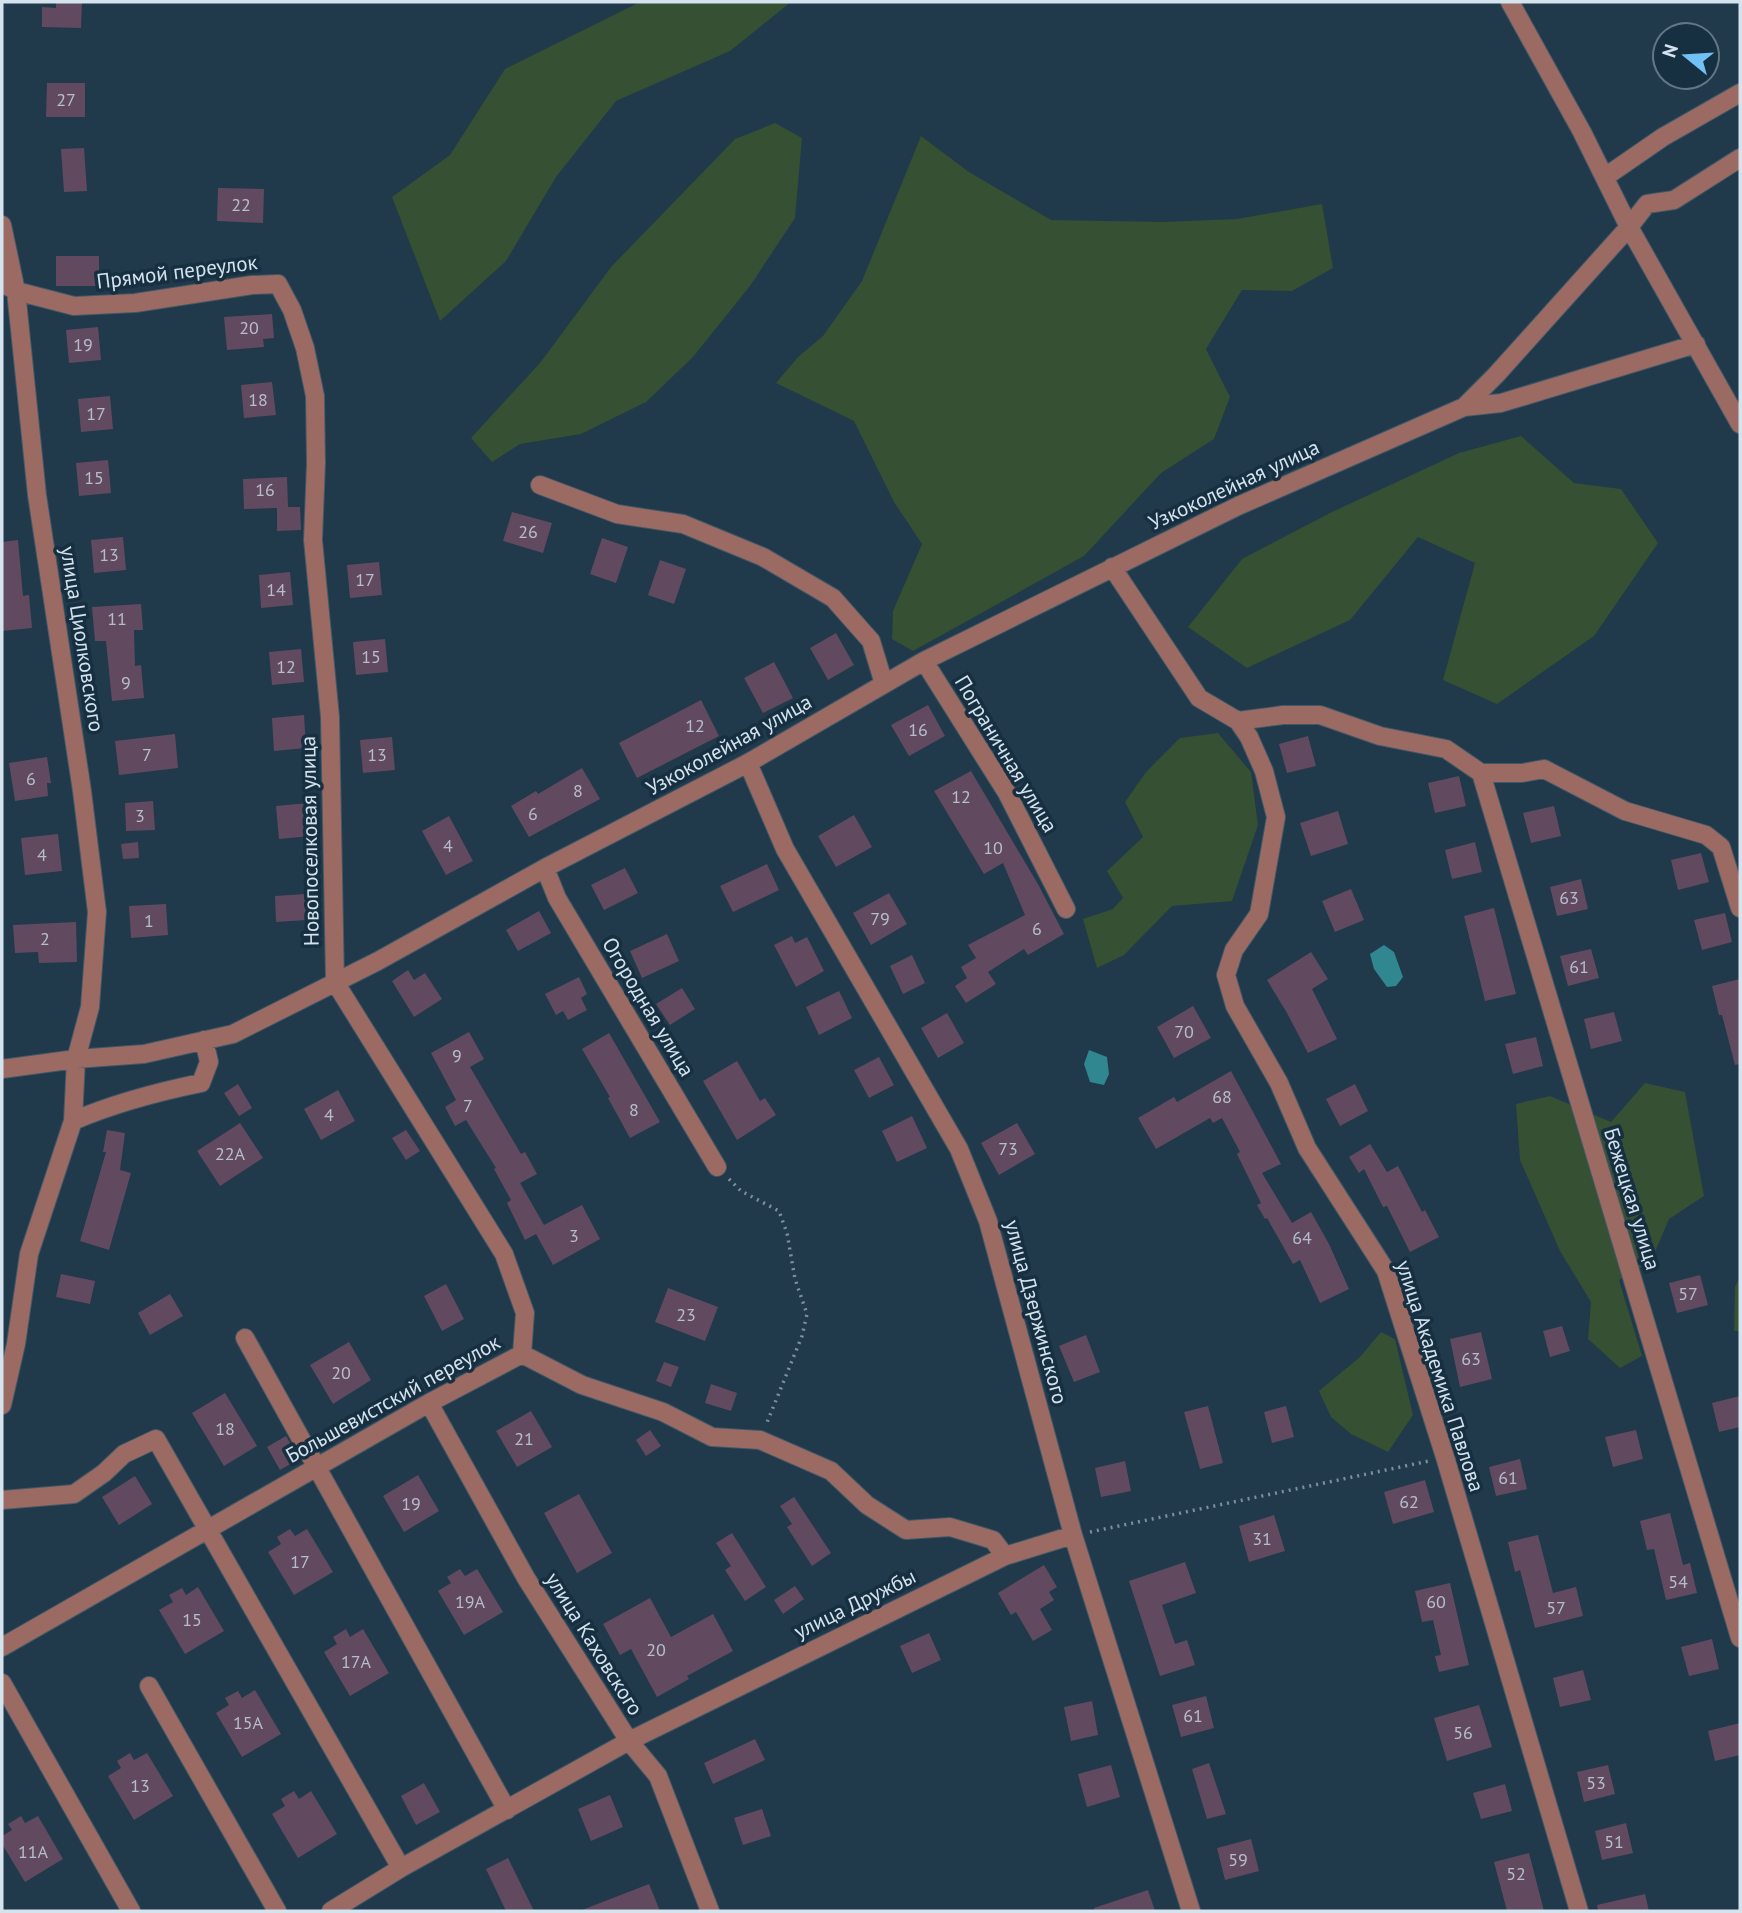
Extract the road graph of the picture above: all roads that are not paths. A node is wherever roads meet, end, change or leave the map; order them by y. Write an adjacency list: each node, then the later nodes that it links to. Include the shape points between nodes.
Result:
1 (1510, 2): 4 (street)
2 (1740, 93): 4 (street)
3 (1740, 158): 6 (street, via 1674,200 1647,204)
4 (1605, 177): 6 (street)
5 (2, 225): 8 (street, улица Циолковского)
6 (1629, 227): 9 (street); 10 (street)
7 (278, 284): 8 (street, Прямой переулок, via 135,303 74,306); 22 (street, Новопоселковая улица, via 292,310 314,396 313,540 330,717)
8 (9, 287): 24 (street, улица Циолковского, via 97,912 90,1007)
9 (1696, 344): 10 (street, via 1501,404); 11 (street)
10 (1464, 407): 13 (street, Узкоколейная улица)
11 (1740, 424)
12 (540, 485): 15 (street, via 617,514 683,524 763,557 833,598 872,640)
13 (1112, 567): 14 (street, Узкоколейная улица); 16 (street, улица Академика Павлова, via 1199,698)
14 (924, 661): 15 (street, Узкоколейная улица); 21 (street, Пограничная улица, via 1007,793)
15 (884, 684): 17 (street, Узкоколейная улица)
16 (1238, 721): 18 (street, via 1320,715 1380,736 1446,749); 50 (street, улица Академика Павлова, via 1265,771 1276,817 1259,914 1234,950 1226,975 1235,1006 1279,1083 1307,1148 1386,1271)
17 (748, 763): 19 (street, Узкоколейная улица); 36 (street, улица Дзержинского, via 785,849 959,1149 988,1221)
18 (1481, 773): 20 (street, via 1544,769 1625,811 1706,835 1721,847); 38 (street, Бежецкая улица)
19 (545, 868): 22 (street, Узкоколейная улица); 27 (street, Огородная улица, via 557,898)
20 (1740, 908)
21 (1066, 909)
22 (335, 982): 23 (street, Узкоколейная улица, via 233,1034); 30 (street, via 504,1254 525,1313)
23 (204, 1040): 24 (street, Узкоколейная улица, via 144,1054); 26 (street, via 209,1062 201,1083 158,1091)
24 (76, 1059): 25 (street, Узкоколейная улица); 26 (street, улица Циолковского)
25 (2, 1069)
26 (73, 1121): 29 (street, улица Циолковского, via 29,1254)
27 (717, 1167)
28 (246, 1338): 33 (street)
29 (9, 1339): 32 (street, улица Циолковского)
30 (522, 1354): 31 (street, Большевистский переулок); 37 (street, Большевистский переулок, via 582,1385 663,1412 712,1437 760,1440 831,1471 867,1505 906,1530 950,1527 993,1540)
31 (429, 1403): 33 (street, Большевистский переулок); 42 (street, улица Каховского, via 526,1578)
32 (2, 1405)
33 (318, 1467): 35 (street, Большевистский переулок); 43 (street)
34 (2, 1500): 35 (street, via 74,1494 124,1454 156,1439)
35 (208, 1530): 39 (street, Большевистский переулок); 44 (street)
36 (1073, 1535): 37 (street, улица Дружбы); 49 (street, улица Дзержинского)
37 (1005, 1556): 42 (street, улица Дружбы)
38 (1740, 1638)
39 (2, 1647)
40 (2, 1683): 45 (street)
41 (149, 1685): 46 (street)
42 (629, 1741): 43 (street, улица Дружбы); 48 (street, улица Каховского, via 658,1776)
43 (507, 1810): 44 (street, улица Дружбы)
44 (401, 1868): 47 (street, улица Дружбы)
45 (131, 1911)
46 (277, 1911)
47 (331, 1911)
48 (710, 1911)
49 (1191, 1911)
50 (1579, 1911)

